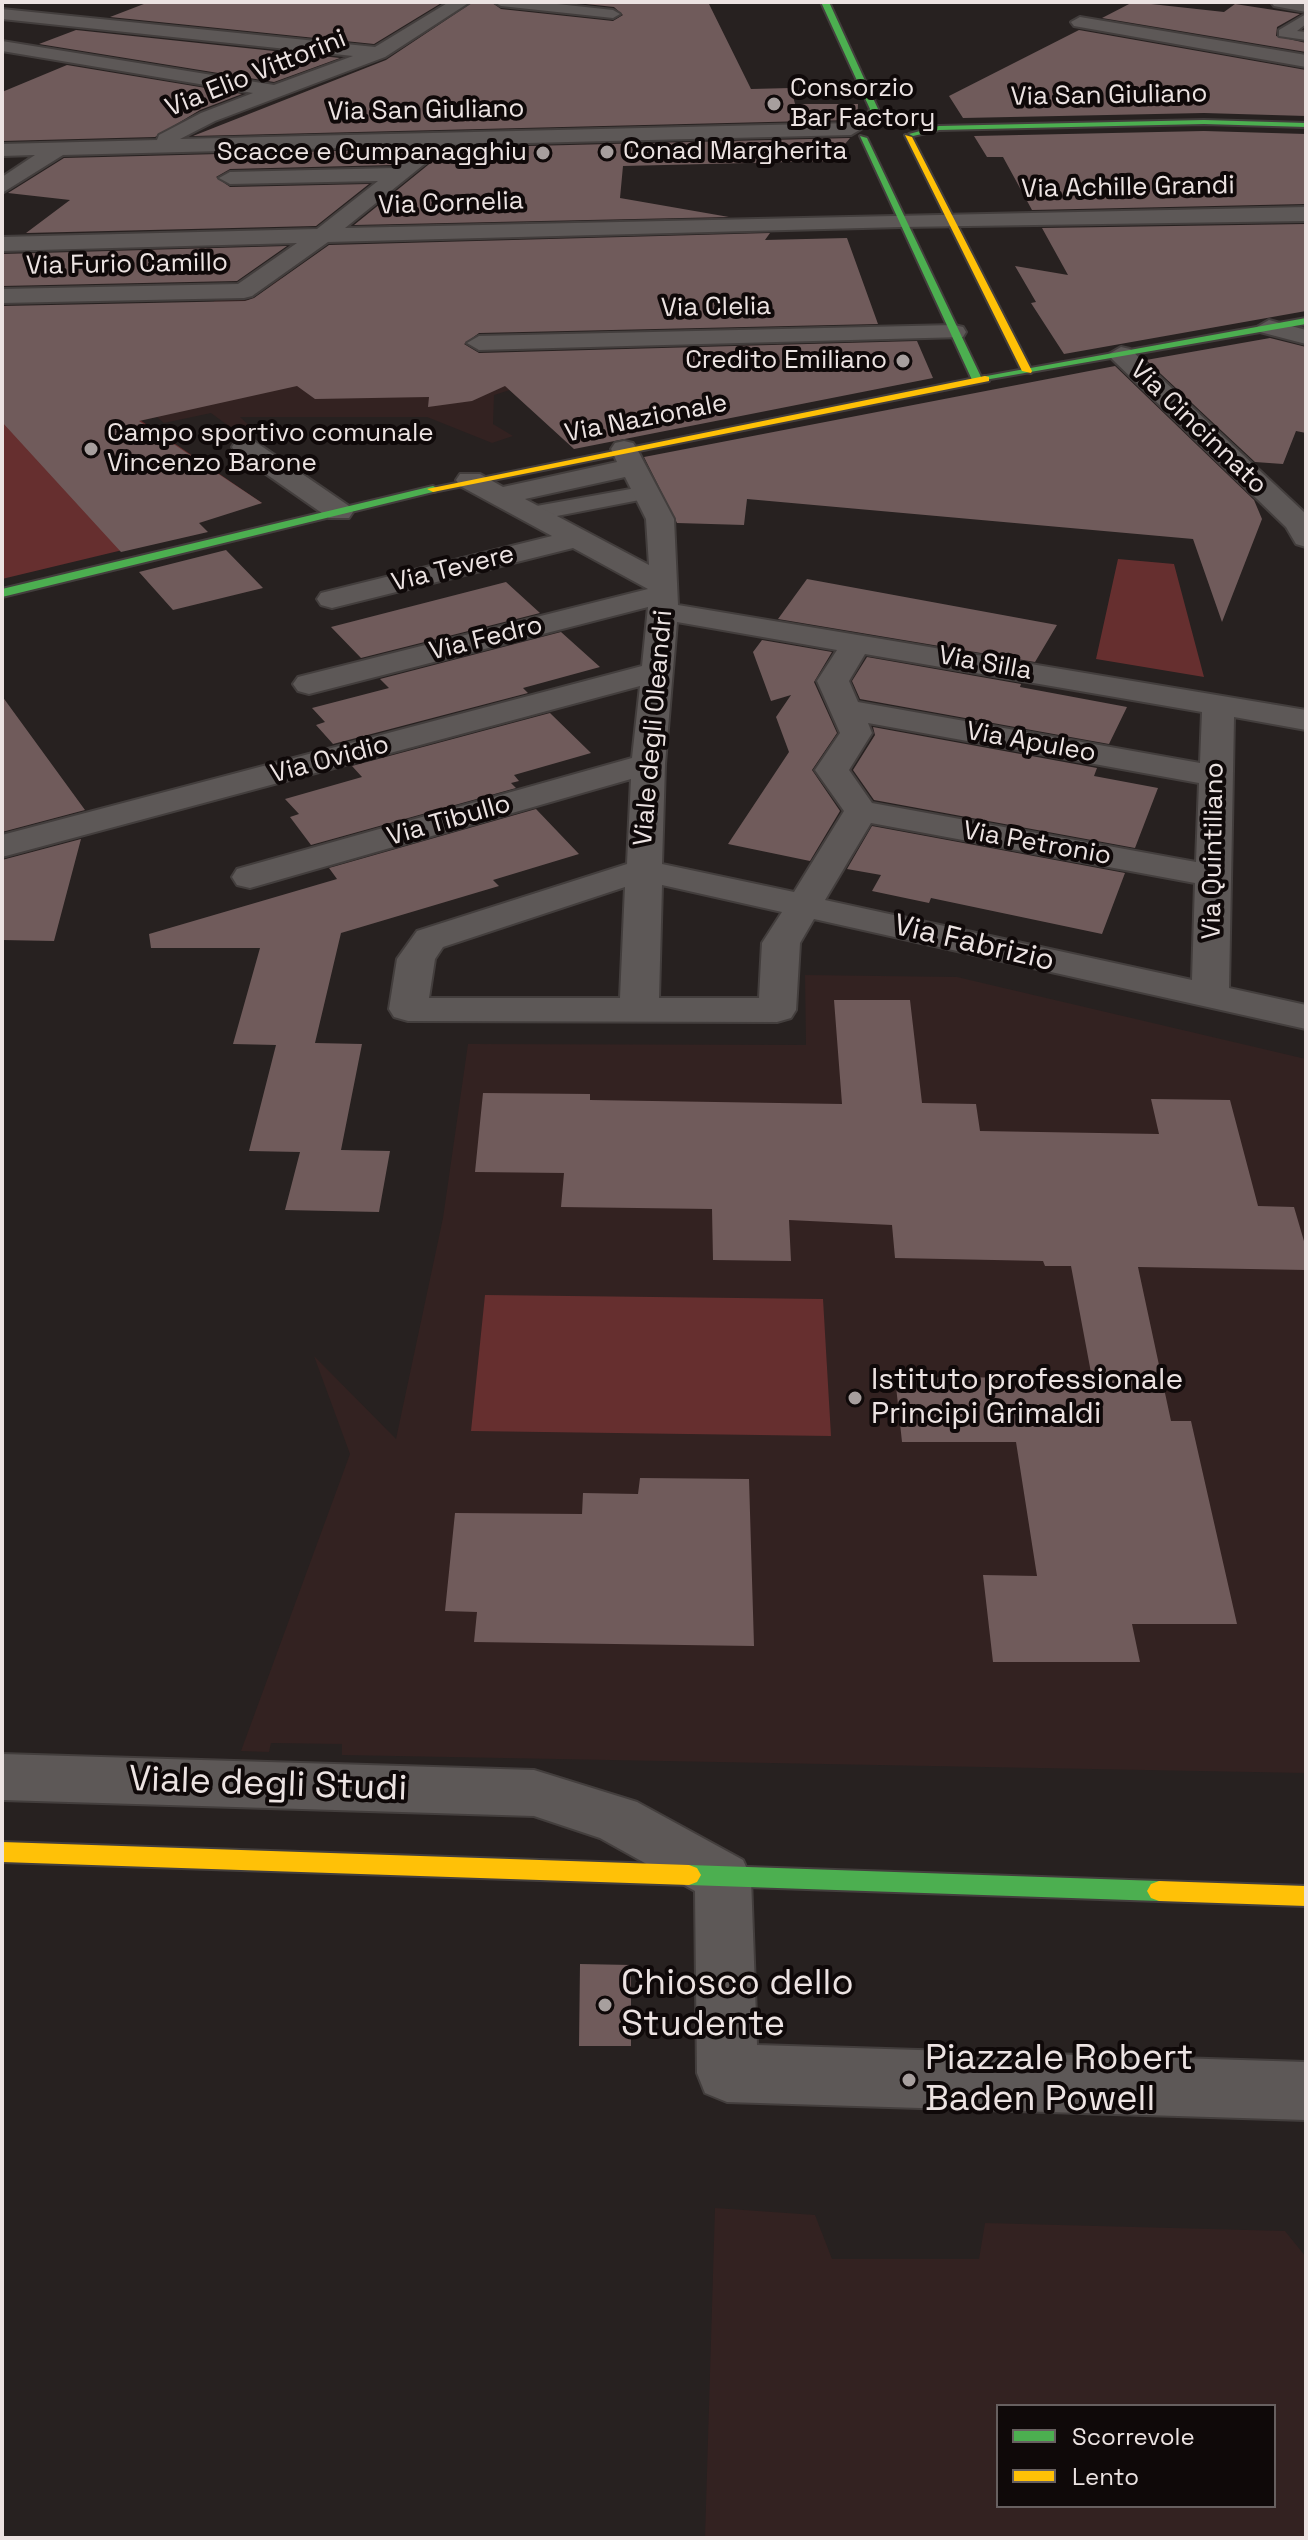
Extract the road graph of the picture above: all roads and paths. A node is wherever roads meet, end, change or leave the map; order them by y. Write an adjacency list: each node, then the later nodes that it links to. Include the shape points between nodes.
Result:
1 (461, 2): 12 (street, Via Elio Vittorini)
2 (501, 2): 7 (lane)
3 (825, 2): 15 (street)
4 (1280, 2): 5 (street)
5 (1306, 7)
6 (2, 14): 12 (street)
7 (613, 14)
8 (1306, 18): 10 (lane, via 1284,33)
9 (1080, 22): 13 (street)
10 (1306, 36)
11 (2, 46): 14 (street)
12 (378, 53): 14 (street, Via Elio Vittorini)
13 (1306, 61)
14 (273, 91): 20 (street, Via Elio Vittorini)
15 (864, 123): 17 (street, Via San Giuliano); 17 (street); 18 (street, Via San Giuliano); 27 (street)
16 (1306, 125): 17 (street, Via San Giuliano)
17 (901, 127): 26 (street)
18 (443, 139): 19 (street, Via San Giuliano); 23 (street, Via Furio Camillo)
19 (237, 143): 20 (street, Via San Giuliano); 23 (street, via 229,186)
20 (153, 146): 21 (street, Via San Giuliano)
21 (59, 148): 22 (street, Via San Giuliano); 24 (street)
22 (2, 150)
23 (400, 174): 28 (street, Via Furio Camillo)
24 (2, 187)
25 (1306, 214): 26 (street, Via Achille Grandi)
26 (950, 219): 27 (street, Via Achille Grandi); 39 (street)
27 (901, 220): 28 (street, Via Cornelia); 35 (street)
28 (323, 235): 29 (street, Via Cornelia, via 219,231); 31 (street, Via Furio Camillo, via 244,291)
29 (96, 242): 30 (street, Via Cornelia); 31 (street)
30 (2, 244)
31 (78, 295): 32 (street, Via Furio Camillo)
32 (2, 296)
33 (1306, 321): 34 (street, Via Nazionale)
34 (1269, 327): 36 (street); 38 (street, Via Nazionale)
35 (954, 332): 37 (street, Via Clelia); 40 (street)
36 (1306, 337)
37 (479, 343)
38 (1121, 354): 39 (street, Via Nazionale); 44 (street, Via Cincinnato)
39 (1027, 371): 40 (street, Via Nazionale)
40 (977, 380): 42 (street, Via Nazionale)
41 (245, 447): 47 (street)
42 (635, 469): 43 (street, Via Nazionale); 46 (street); 48 (lane); 52 (street, Viale degli Oleandri, via 660,519)
43 (470, 480): 46 (street); 47 (street, Via Nazionale)
44 (1259, 487): 45 (street); 49 (street, Via Cincinnato, via 1299,523)
45 (1306, 490)
46 (498, 496): 48 (street)
47 (339, 512): 51 (street, Via Nazionale)
48 (531, 514): 50 (street)
49 (1306, 538)
50 (574, 539): 52 (street); 53 (street, Via Tevere)
51 (2, 593)
52 (664, 597): 54 (street, Via Silla); 55 (street, Viale degli Oleandri); 56 (street, Via Fedro)
53 (332, 599)
54 (857, 642): 57 (street, Via Silla); 58 (street, via 833,681)
55 (657, 672): 60 (street, Viale degli Oleandri); 63 (street, Via Ovidio)
56 (309, 684)
57 (1218, 704): 59 (street, Via Silla); 61 (street, Via Quintiliano)
58 (847, 710): 61 (street, Via Apuleo); 62 (street, via 856,733 832,770)
59 (1306, 720)
60 (648, 764): 64 (street, Viale degli Oleandri); 66 (street, Via Tibullo)
61 (1216, 776): 65 (street, Via Quintiliano)
62 (861, 811): 65 (street, Via Petronio); 67 (street)
63 (2, 846)
64 (643, 870): 67 (street, Via Fabrizio); 69 (street, Viale degli Oleandri); 69 (street, via 430,939 416,959 408,1009)
65 (1214, 876): 68 (street, Via Quintiliano)
66 (250, 877)
67 (806, 906): 68 (street, Via Fabrizio); 69 (street, via 781,943 777,1010)
68 (1210, 998): 70 (street, Via Fabrizio)
69 (639, 1009)
70 (1306, 1017)
71 (2, 1777): 73 (street, Viale degli Studi, via 534,1793 617,1819)
72 (2, 1852): 73 (street)
73 (723, 1878): 74 (street); 75 (street, via 727,2073)
74 (1306, 1896)
75 (1306, 2091)

